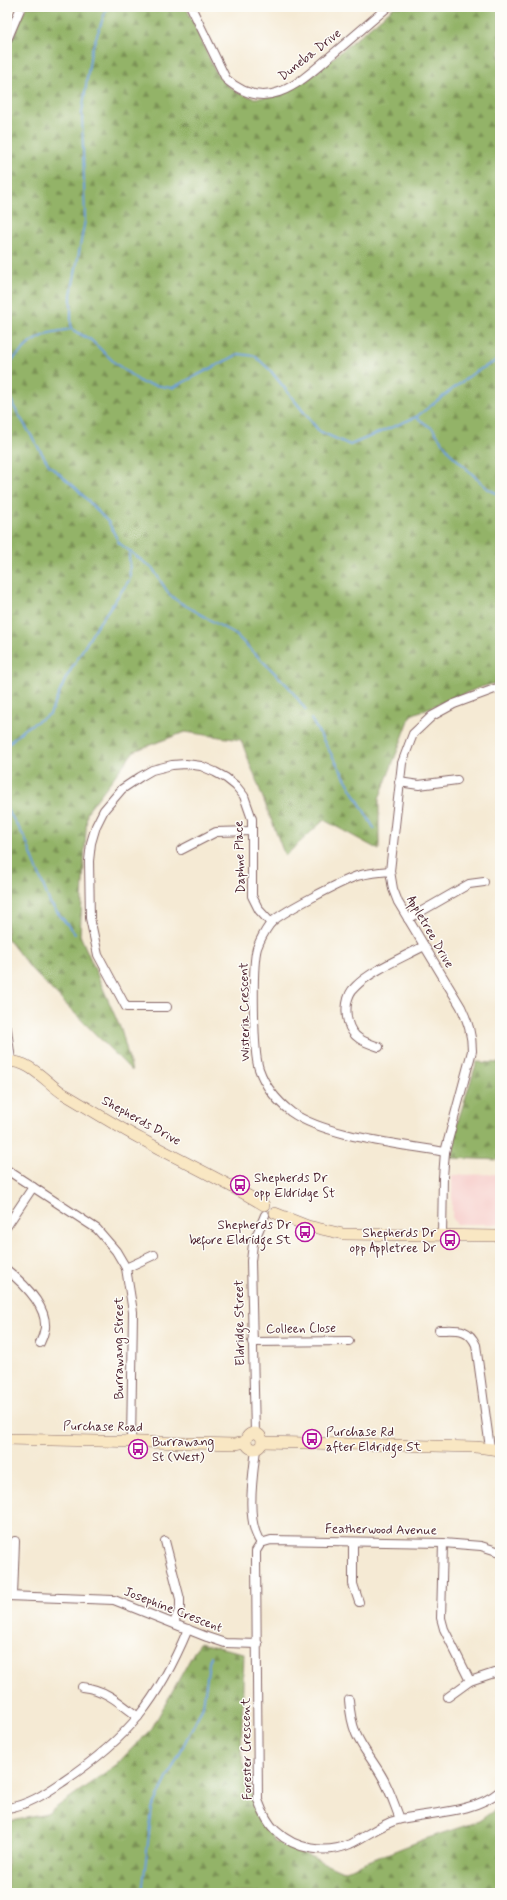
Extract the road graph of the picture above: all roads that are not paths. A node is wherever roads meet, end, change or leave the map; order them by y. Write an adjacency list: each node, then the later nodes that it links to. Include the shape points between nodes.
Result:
1 (21, 7): 4 (street)
2 (191, 7): 3 (street, Duneba Drive, via 226,80 246,93 271,95 285,91 304,78)
3 (388, 7)
4 (7, 40)
5 (500, 687): 7 (street, Appletree Drive, via 454,704 432,716 420,727 408,745)
6 (458, 780): 7 (street, via 419,785)
7 (399, 782): 10 (street, Appletree Drive)
8 (252, 831): 9 (street, via 216,832); 13 (street, Daphne Place, via 252,896 259,910); 15 (street, Daphne Place, via 252,819 244,796 226,778 201,766 186,764 152,770 130,783 104,810 96,826 91,843 90,918 98,955 126,1007)
9 (181, 850)
10 (390, 871): 12 (street, Appletree Drive, via 398,902); 13 (street, Wisteria Crescent, via 371,872 355,877 284,913)
11 (484, 882): 12 (street, via 469,884)
12 (408, 919): 14 (street, Appletree Drive)
13 (271, 923): 19 (street, Wisteria Crescent, via 257,948 255,965 256,1054 259,1068 269,1089 292,1112 330,1130)
14 (424, 946): 17 (street, via 364,979 353,988 347,1001 346,1015 350,1030 361,1041); 19 (street, Appletree Drive, via 461,1007 472,1036 472,1051)
15 (167, 1007)
16 (7, 1029): 18 (street)
17 (379, 1047)
18 (9, 1061): 22 (main road, Shepherds Drive, via 32,1068 59,1091 142,1139 223,1181)
19 (445, 1152): 24 (street, Appletree Drive, via 442,1177)
20 (7, 1170): 21 (street, Burrawang Street)
21 (33, 1187): 23 (street); 27 (street, Burrawang Street, via 97,1229 116,1251)
22 (268, 1211): 24 (main road, Shepherds Drive, via 308,1226 343,1234); 31 (street, Eldridge Street, via 253,1244)
23 (7, 1226)
24 (442, 1235): 25 (main road, Shepherds Drive)
25 (500, 1236)
26 (154, 1255): 27 (street)
27 (126, 1268): 35 (street, Burrawang Street, via 133,1312)
28 (7, 1270): 32 (street, via 30,1292 43,1313 45,1328)
29 (439, 1330): 38 (street, via 463,1330 472,1335)
30 (349, 1341): 31 (street, Colleen Close)
31 (252, 1342): 33 (street, Eldridge Street)
32 (40, 1343)
33 (255, 1433): 36 (main road, via 248,1436); 37 (main road, via 261,1437)
34 (7, 1439): 35 (main road, Purchase Road)
35 (130, 1442): 36 (main road, Purchase Road)
36 (246, 1442): 37 (main road, via 249,1447)
37 (259, 1446): 38 (main road); 42 (street, via 252,1514 254,1531)
38 (495, 1449)
39 (15, 1541): 45 (street)
40 (165, 1541): 47 (street, via 180,1599 180,1608)
41 (353, 1542): 42 (street, Featherwood Avenue, via 271,1540); 43 (street, Featherwood Avenue); 46 (street, via 353,1584)
42 (261, 1543): 49 (street, Forester Crescent, via 256,1551)
43 (443, 1543): 44 (street, Featherwood Avenue, via 481,1546); 51 (street, via 441,1618)
44 (500, 1552)
45 (10, 1596): 47 (street, Josephine Crescent, via 114,1600)
46 (359, 1602)
47 (174, 1623): 48 (street, Josephine Crescent)
48 (188, 1630): 49 (street, Josephine Crescent, via 225,1643); 55 (street, via 174,1664)
49 (258, 1644): 58 (street, Forester Crescent, via 258,1800 263,1814 275,1831 301,1846 319,1850 336,1849)
50 (500, 1671): 51 (street)
51 (470, 1681): 53 (street)
52 (82, 1686): 55 (street, via 108,1694)
53 (448, 1697)
54 (349, 1700): 58 (street, via 355,1733 385,1782)
55 (138, 1717): 57 (street, via 89,1764 27,1804)
56 (500, 1791): 58 (street, Forester Crescent, via 476,1804)
57 (7, 1808)
58 (400, 1819)

